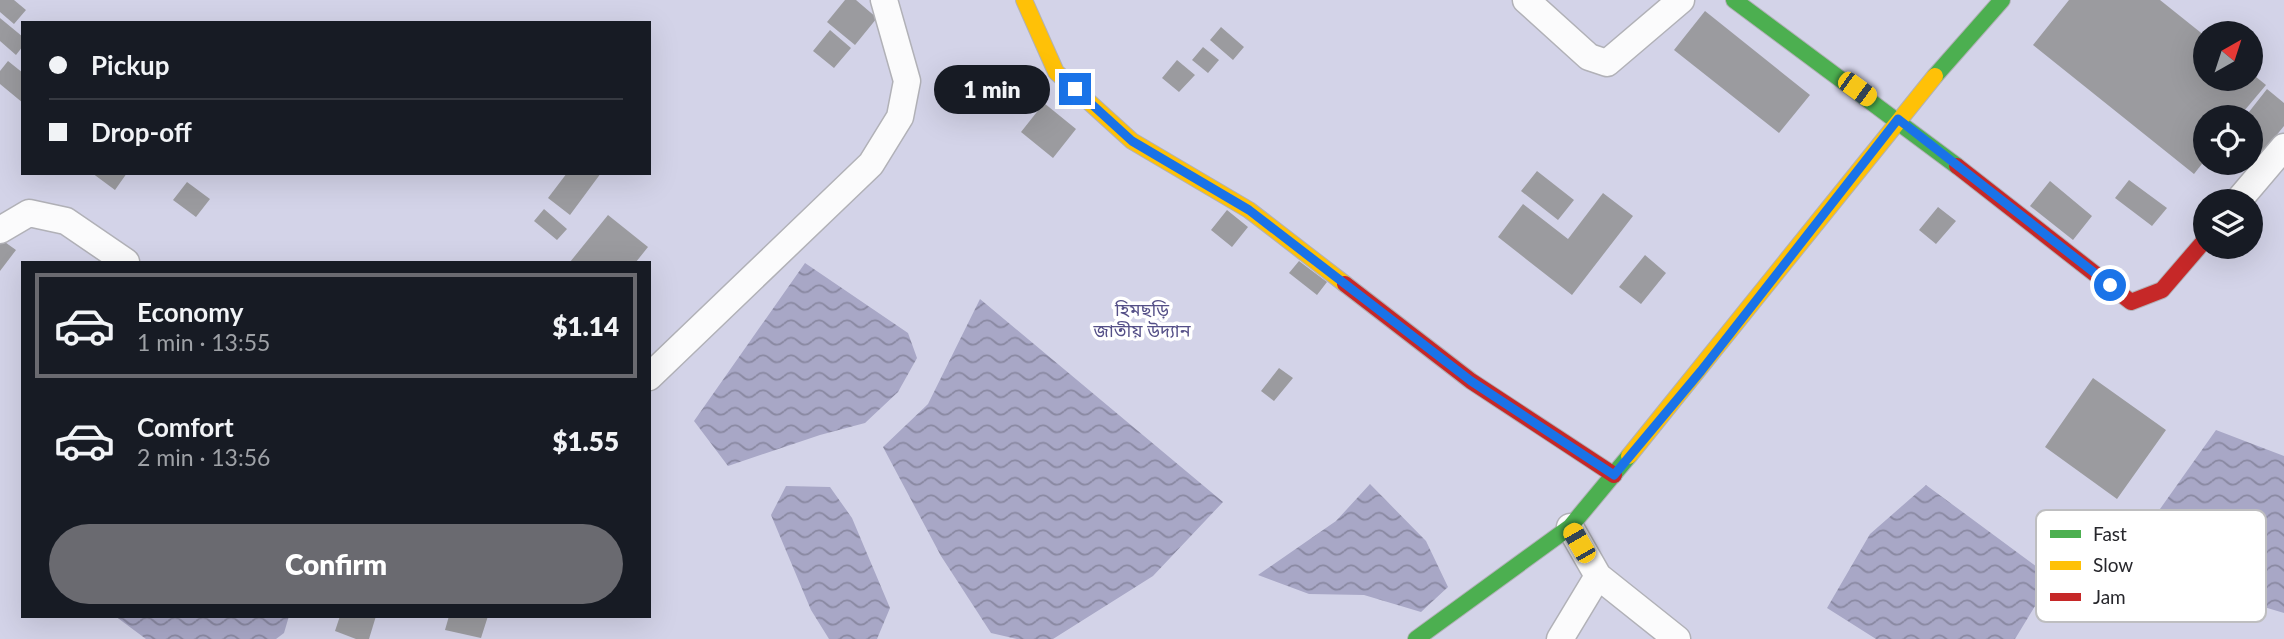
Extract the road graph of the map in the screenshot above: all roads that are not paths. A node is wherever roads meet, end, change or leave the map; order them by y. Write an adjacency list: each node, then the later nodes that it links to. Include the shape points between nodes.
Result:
1 (884, 0): 13 (street, via 907,81 900,117 871,164)
2 (1024, 0): 14 (street, via 1056,72 1132,141 1249,210 1471,381)
3 (1526, 0): 4 (street, via 1589,57 1607,63)
4 (1681, 0)
5 (1734, 0): 7 (street)
6 (2001, 0): 7 (street)
7 (1898, 119): 11 (street, via 2131,302 2162,290); 14 (street)
8 (2284, 147): 9 (street)
9 (2248, 189)
10 (0, 230): 12 (street, via 29,213 66,221)
11 (2193, 254)
12 (125, 261)
13 (651, 375)
14 (1614, 475): 15 (street)
15 (1570, 527): 16 (street); 17 (street)
16 (1598, 576): 18 (street); 19 (street)
17 (1416, 639)
18 (1560, 639)
19 (1677, 639)

